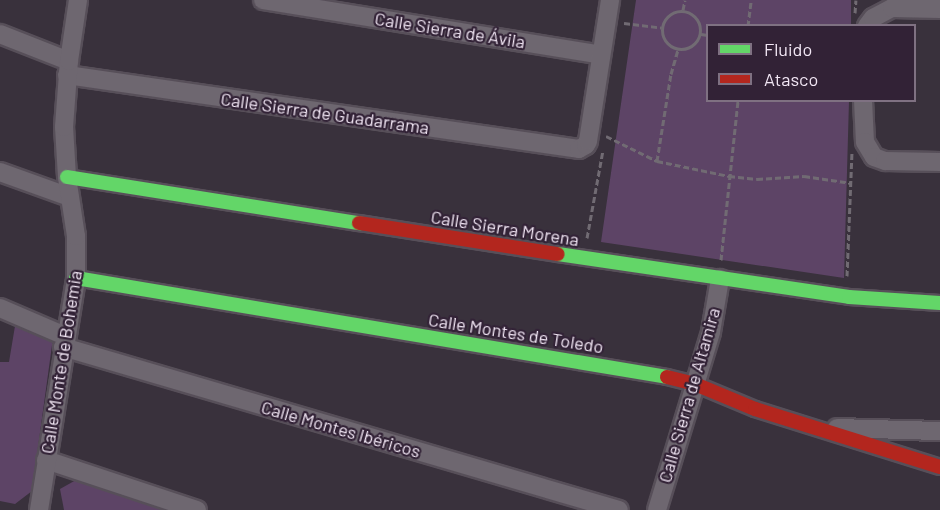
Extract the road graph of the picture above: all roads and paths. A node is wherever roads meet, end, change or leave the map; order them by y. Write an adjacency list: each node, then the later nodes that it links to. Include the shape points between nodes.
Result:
1 (78, 0): 17 (street, Calle Monte de Bohemia)
2 (263, 0): 16 (street, Calle Sierra de Ávila)
3 (610, 0): 16 (street)
4 (685, 0): 7 (path)
5 (751, 0): 9 (path)
6 (940, 9): 8 (street, via 892,8)
7 (683, 10): 10 (path, via 669,15); 13 (path, via 697,18)
8 (870, 22)
9 (748, 24)
10 (662, 28): 12 (path, via 624,23); 15 (path, via 666,42)
11 (0, 34): 17 (street, Calle Sierra de Guadarrama)
12 (622, 34)
13 (701, 34): 14 (path); 15 (path, via 693,46)
14 (706, 35)
15 (678, 49): 21 (path)
16 (601, 55): 17 (street, Calle Sierra de Guadarrama, via 588,141 582,148 574,149)
17 (68, 68): 25 (street, Calle Monte de Bohemia, via 64,127)
18 (738, 102): 24 (path)
19 (863, 102): 20 (street)
20 (860, 151): 22 (street, via 885,161); 26 (path)
21 (657, 161): 24 (path); 28 (path, via 606,135)
22 (940, 162)
23 (0, 172): 27 (street)
24 (729, 176): 26 (path, via 804,176); 30 (path)
25 (67, 177): 27 (street, Calle Monte de Bohemia); 30 (street, Calle Sierra Morena)
26 (851, 183): 31 (path)
27 (70, 197): 29 (street, Calle Monte de Bohemia)
28 (586, 246)
29 (75, 278): 34 (street, Calle Monte de Bohemia); 35 (street, Calle Montes de Toledo, via 646,372)
30 (720, 279): 32 (street, Calle Sierra Morena, via 849,297); 35 (street, Calle Sierra de Altamira, via 711,332)
31 (846, 284)
32 (940, 303)
33 (0, 308): 34 (street, Calle Montes Ibéricos)
34 (64, 342): 38 (street, Calle Monte de Bohemia); 42 (street, Calle Montes Ibéricos)
35 (695, 384): 36 (street, Calle Montes de Toledo); 43 (street, Calle Sierra de Altamira)
36 (808, 427): 37 (street); 39 (street, Calle Montes de Toledo)
37 (940, 431)
38 (46, 460): 40 (street, Calle Monte de Bohemia); 41 (street)
39 (940, 467)
40 (39, 510)
41 (197, 510)
42 (620, 510)
43 (657, 510)

